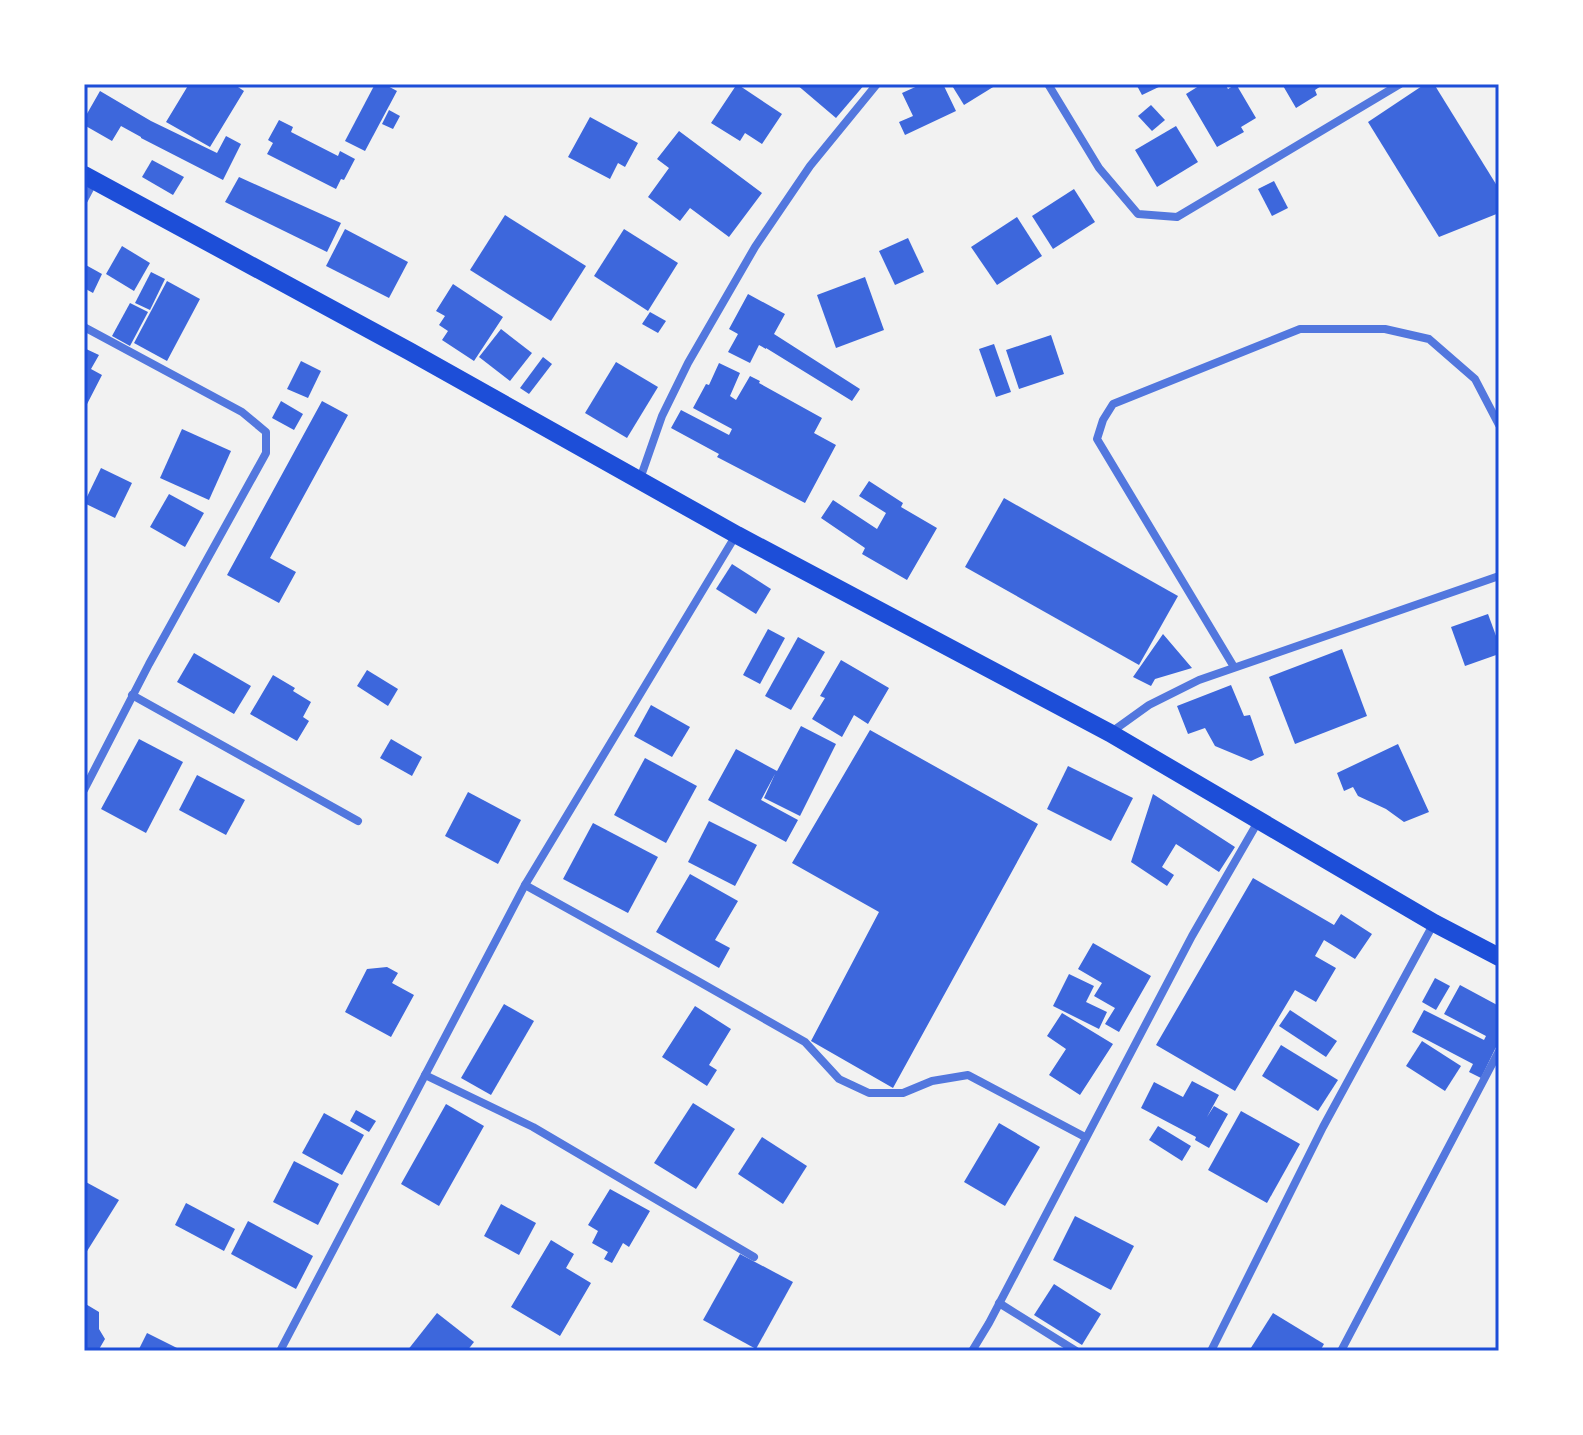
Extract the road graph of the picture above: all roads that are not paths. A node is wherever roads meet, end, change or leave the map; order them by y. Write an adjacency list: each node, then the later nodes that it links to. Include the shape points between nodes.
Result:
1 (877, 84): 8 (street, via 810,166 755,247 675,389)
2 (1048, 84): 3 (street, via 1099,168 1138,214 1177,217)
3 (1400, 84)
4 (89, 178): 5 (street); 8 (main road)
5 (84, 200)
6 (84, 327): 12 (street, via 242,412 266,432 266,453)
7 (1499, 425): 11 (street, via 1475,379 1429,339 1385,329 1300,329 1113,404 1097,439)
8 (639, 480): 9 (main road)
9 (737, 535): 13 (main road); 17 (street)
10 (1499, 576): 11 (street)
11 (1234, 667): 13 (street, via 1149,705)
12 (132, 695): 14 (street); 16 (street)
13 (1110, 733): 15 (main road)
14 (84, 790)
15 (1260, 819): 18 (main road); 22 (street)
16 (358, 821)
17 (525, 885): 21 (street); 22 (street, via 805,1042 839,1079 869,1093 903,1093 968,1075)
18 (1434, 923): 19 (main road); 28 (street, via 1323,1127)
19 (1499, 957)
20 (1499, 1051): 29 (street)
21 (425, 1075): 23 (street, via 533,1127); 25 (street)
22 (1085, 1137): 24 (street)
23 (754, 1257)
24 (999, 1303): 26 (street); 27 (street)
25 (280, 1351)
26 (972, 1351)
27 (1076, 1351)
28 (1211, 1351)
29 (1341, 1351)

